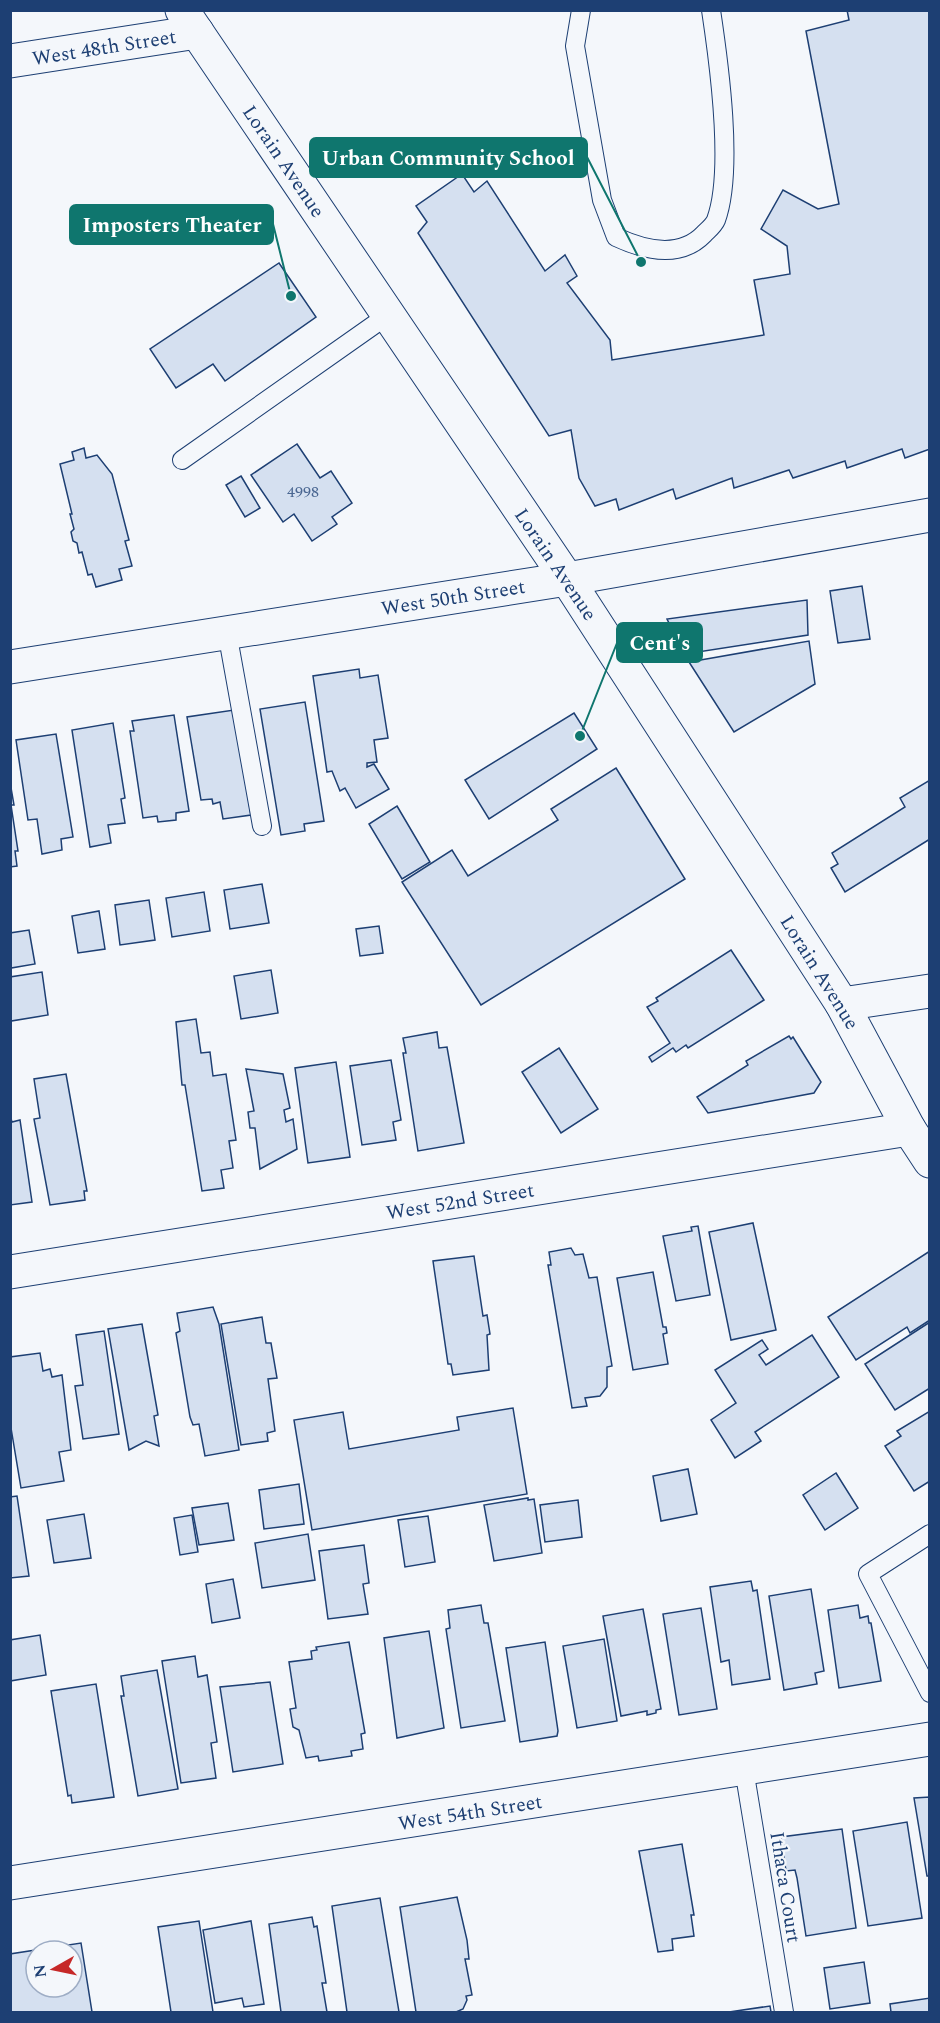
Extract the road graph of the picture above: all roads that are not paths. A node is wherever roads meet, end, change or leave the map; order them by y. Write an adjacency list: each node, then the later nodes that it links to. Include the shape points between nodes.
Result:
1 (581, 10): 2 (lane, via 575,46 602,200 616,237 642,249 694,244 716,222 724,185 723,117)
2 (711, 10)
3 (190, 21): 4 (street, West 48th Street); 5 (street, Lorain Avenue)
4 (10, 61)
5 (388, 315): 6 (lane); 8 (street, Lorain Avenue)
6 (182, 460)
7 (930, 515): 8 (street, West 50th Street)
8 (567, 579): 9 (street, West 50th Street); 13 (street, Lorain Avenue)
9 (227, 632): 10 (street, West 50th Street); 11 (lane)
10 (10, 667)
11 (262, 826)
12 (930, 992): 13 (street)
13 (842, 1004): 14 (street, Lorain Avenue)
14 (909, 1129): 15 (street, Lorain Avenue); 16 (street, West 52nd Street)
15 (930, 1161)
16 (10, 1272)
17 (930, 1534): 18 (lane, via 868,1574)
18 (930, 1693)
19 (930, 1738): 20 (street, West 54th Street)
20 (744, 1769): 21 (street, West 54th Street); 22 (lane, Ithaca Court)
21 (10, 1883)
22 (784, 2013)

